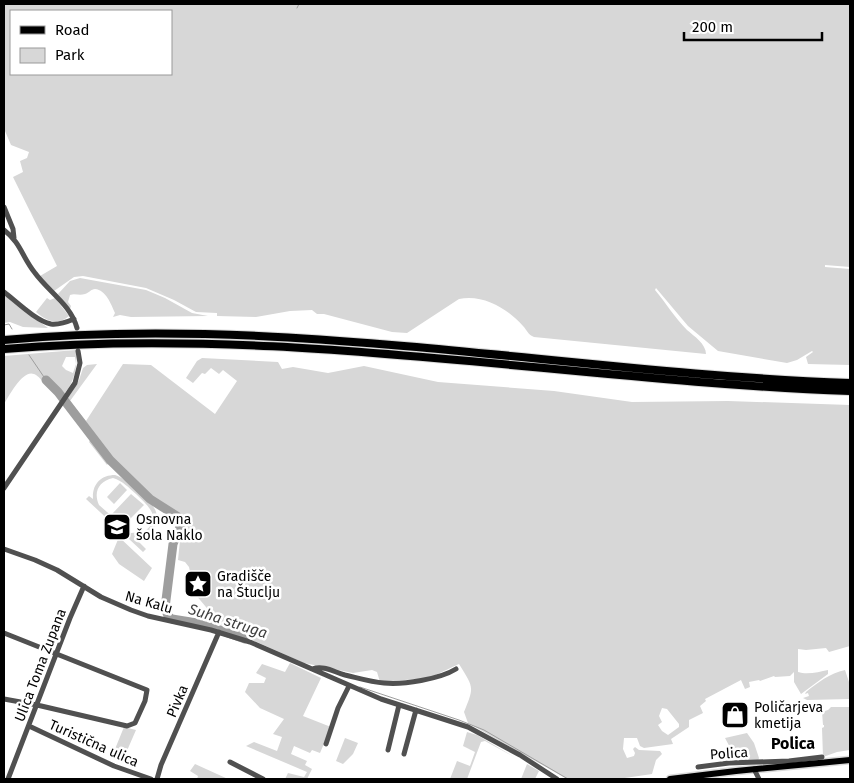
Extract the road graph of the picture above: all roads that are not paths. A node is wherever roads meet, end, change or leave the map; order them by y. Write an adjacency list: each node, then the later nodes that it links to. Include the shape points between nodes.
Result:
1 (4, 207): 3 (street)
2 (4, 230): 3 (street)
3 (14, 238): 5 (street, via 34,272)
4 (4, 292): 5 (street, via 42,321 58,324)
5 (74, 319): 6 (street)
6 (77, 328)
7 (4, 340): 10 (highway, via 209,334 372,343 668,372)
8 (4, 349): 11 (highway, via 92,344 259,345 373,351 680,381)
9 (78, 351): 12 (street, via 79,372 75,383)
10 (850, 383)
11 (850, 391)
12 (4, 488)
13 (4, 549): 14 (street, Na Kalu, via 36,560)
14 (84, 586): 15 (street, Na Kalu, via 101,598 130,610); 19 (street, Ulica Toma Zupana)
15 (203, 628): 16 (street, Na Kalu); 18 (street, via 213,634)
16 (220, 632): 18 (street, Pivka); 20 (street, Na Kalu)
17 (4, 633): 19 (street)
18 (215, 641): 39 (street, Pivka)
19 (56, 654): 24 (street, Ulica Toma Zupana); 24 (street, via 147,690 141,710 135,723 127,726)
20 (312, 669): 21 (street, via 319,666 384,683 409,682); 22 (street, Na Kalu)
21 (456, 669)
22 (349, 686): 25 (street, Na Kalu); 28 (street)
23 (4, 699): 24 (street)
24 (37, 705): 27 (street, Ulica Toma Zupana)
25 (399, 705): 26 (street, Na Kalu); 29 (street)
26 (416, 710): 30 (street); 41 (street, Na Kalu, via 468,727)
27 (29, 726): 37 (street, Ulica Toma Zupana); 38 (street, Turistična ulica, via 114,766)
28 (326, 744)
29 (388, 750)
30 (404, 754)
31 (822, 758): 33 (street, Polica)
32 (850, 760): 33 (main road)
33 (814, 761): 35 (street, Polica); 36 (main road)
34 (230, 762): 40 (street)
35 (698, 767)
36 (754, 769): 42 (main road); 43 (street, Polica)
37 (8, 779)
38 (151, 779)
39 (157, 779)
40 (263, 779)
41 (557, 779)
42 (670, 779)
43 (759, 779)

